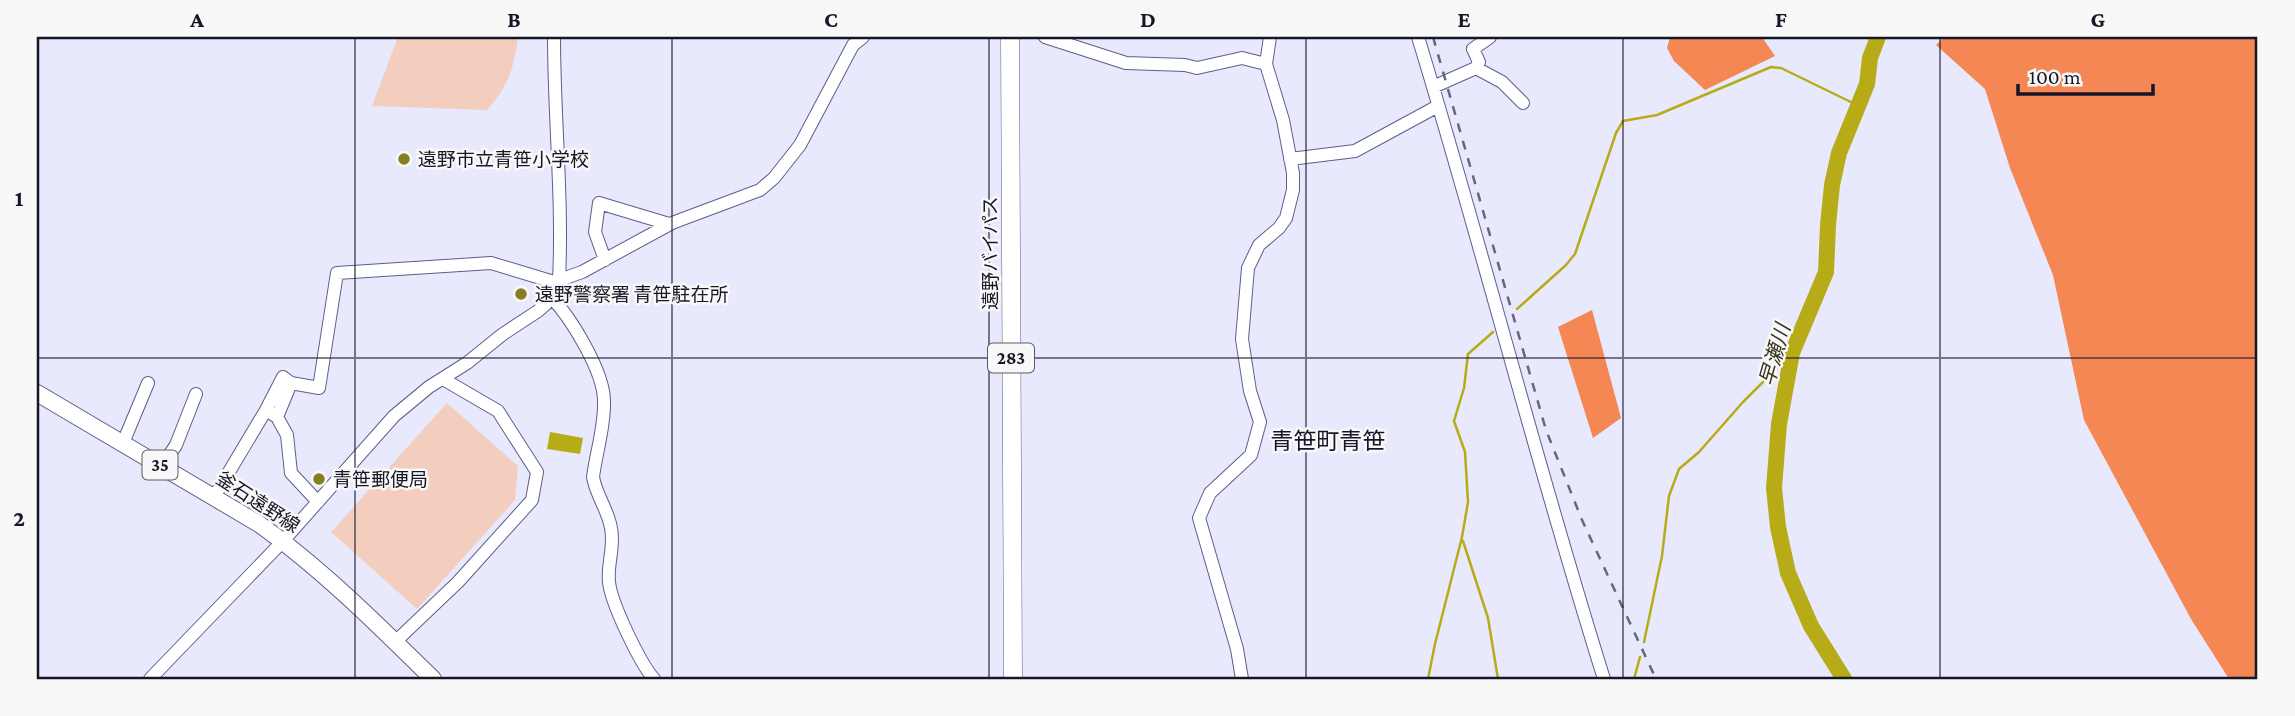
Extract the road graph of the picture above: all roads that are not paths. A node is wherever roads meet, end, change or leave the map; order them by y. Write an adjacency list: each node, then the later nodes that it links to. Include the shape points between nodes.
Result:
1 (554, 37): 17 (street, via 560,205)
2 (863, 37): 15 (street, via 853,46 800,145 774,178 749,195)
3 (1010, 37): 24 (highway, 遠野バイパス / 283)
4 (1020, 37): 24 (highway, 遠野バイパス / 283)
5 (1045, 37): 9 (street, via 1126,64 1197,68 1242,58)
6 (1270, 37): 9 (street)
7 (1418, 37): 11 (street)
8 (1490, 37): 10 (street, via 1473,48 1479,62)
9 (1266, 64): 14 (street)
10 (1476, 68): 11 (street); 12 (street, via 1502,82)
11 (1433, 87): 13 (street)
12 (1523, 103)
13 (1438, 106): 14 (street, via 1354,151); 37 (street)
14 (1290, 159): 36 (street, via 1293,190 1286,218 1259,246 1248,268 1242,339 1260,422 1251,455 1210,493 1199,518)
15 (669, 224): 16 (street); 16 (street, via 599,203 595,232)
16 (604, 260): 17 (street)
17 (557, 281): 18 (street); 23 (street, via 491,263 337,273 319,387 291,383)
18 (550, 296): 19 (street, via 538,311); 33 (street, via 562,307 587,350 604,397 593,477 611,525 609,582 632,643)
19 (443, 379): 28 (street, via 394,416); 30 (street, via 498,411 537,472 532,500 458,582)
20 (148, 383): 25 (street)
21 (37, 393): 25 (main road, 釜石遠野線 / 35)
22 (196, 394): 26 (street, via 176,445)
23 (272, 414): 27 (street); 28 (street, via 286,435 291,473)
24 (1017, 441): 34 (highway, 遠野バイパス / 283); 35 (highway, 遠野バイパス / 283)
25 (123, 443): 26 (main road, 釜石遠野線 / 35)
26 (162, 466): 27 (main road, 釜石遠野線 / 35)
27 (214, 497): 29 (main road, 釜石遠野線 / 35)
28 (318, 502): 29 (street)
29 (283, 541): 30 (main road, 釜石遠野線 / 35); 31 (street)
30 (394, 642): 32 (main road, 釜石遠野線 / 35)
31 (150, 679)
32 (433, 679)
33 (654, 679)
34 (1013, 679)
35 (1024, 679)
36 (1242, 679)
37 (1604, 679)

